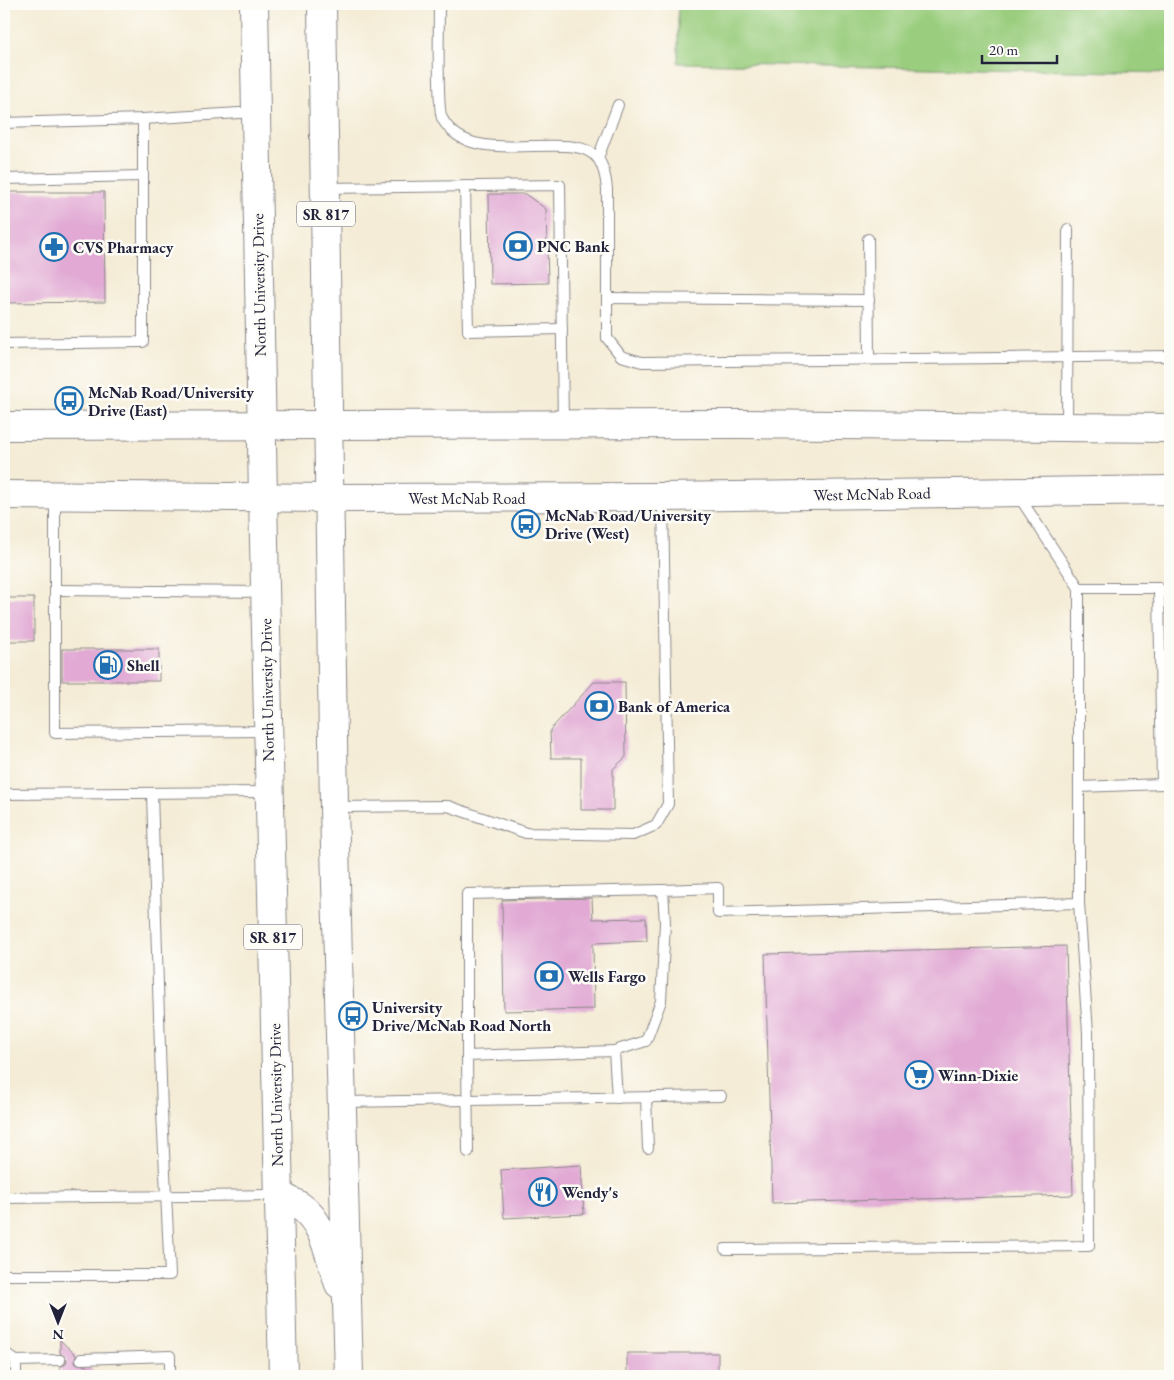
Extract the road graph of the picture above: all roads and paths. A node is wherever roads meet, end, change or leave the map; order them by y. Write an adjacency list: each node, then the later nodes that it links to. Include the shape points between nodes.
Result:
1 (254, 4): 5 (main road, North University Drive / SR 817)
2 (322, 4): 12 (main road, SR 817)
3 (438, 4): 8 (lane, via 440,116 454,134 479,145 578,146)
4 (618, 105): 8 (lane)
5 (256, 112): 6 (lane); 23 (main road, North University Drive / SR 817)
6 (143, 119): 7 (lane); 9 (lane)
7 (4, 123)
8 (598, 158): 15 (lane, via 607,189)
9 (143, 176): 10 (lane); 18 (lane, via 143,342)
10 (4, 179)
11 (465, 186): 12 (lane); 17 (lane, via 560,185); 17 (lane, via 468,331)
12 (325, 188): 24 (main road, SR 817)
13 (1068, 230): 19 (lane)
14 (868, 239): 16 (lane)
15 (607, 298): 16 (lane); 21 (lane, via 607,338 621,356 642,362)
16 (869, 300): 21 (lane)
17 (562, 329): 22 (lane)
18 (4, 344)
19 (1066, 356): 20 (lane); 21 (lane); 26 (lane)
20 (1170, 356)
21 (870, 359)
22 (563, 424): 24 (main road); 26 (main road)
23 (262, 425): 24 (main road); 25 (main road); 32 (main road, North University Drive / SR 817)
24 (330, 425): 33 (main road, SR 817)
25 (4, 426)
26 (1067, 428): 27 (main road)
27 (1170, 428)
28 (1170, 490): 29 (main road, West McNab Road)
29 (1015, 491): 34 (main road, West McNab Road); 35 (lane)
30 (4, 495): 31 (main road, West McNab Road)
31 (55, 496): 32 (main road, West McNab Road); 37 (lane)
32 (263, 498): 33 (main road, West McNab Road); 39 (main road, North University Drive / SR 817)
33 (331, 498): 34 (main road, West McNab Road); 45 (main road, SR 817)
34 (663, 498): 45 (lane, via 668,804 656,825 633,835 526,833 448,806)
35 (1079, 588): 36 (lane); 41 (lane)
36 (1159, 588): 38 (lane); 41 (lane, via 1162,784)
37 (55, 590): 39 (lane); 40 (lane, via 55,733)
38 (1170, 590)
39 (265, 592): 40 (main road, North University Drive / SR 817)
40 (268, 731): 42 (main road, North University Drive / SR 817)
41 (1079, 787): 47 (lane)
42 (269, 792): 43 (lane); 57 (main road, North University Drive / SR 817)
43 (152, 793): 44 (lane); 58 (lane)
44 (4, 794)
45 (334, 807): 54 (main road, SR 817)
46 (663, 890): 47 (lane, via 718,888 718,914); 48 (lane, via 661,1001 646,1041); 49 (lane, via 467,894)
47 (1078, 904): 60 (lane, via 1088,1033 1089,1246)
48 (614, 1052): 49 (lane); 51 (lane)
49 (467, 1056): 53 (lane)
50 (721, 1096): 52 (lane)
51 (617, 1098): 52 (lane); 53 (lane)
52 (646, 1098): 55 (lane)
53 (467, 1100): 54 (lane); 56 (lane)
54 (342, 1102): 62 (main road, SR 817)
55 (648, 1148)
56 (468, 1152)
57 (279, 1195): 58 (lane); 62 (main road, via 301,1206 321,1233); 69 (main road, North University Drive / SR 817)
58 (166, 1196): 59 (lane); 61 (lane, via 170,1275)
59 (4, 1198)
60 (725, 1249)
61 (4, 1275)
62 (348, 1309): 70 (main road, SR 817)
63 (4, 1352): 66 (lane)
64 (81, 1359): 68 (lane, via 170,1356)
65 (60, 1360): 66 (lane)
66 (16, 1361): 67 (lane)
67 (16, 1376)
68 (170, 1376)
69 (283, 1376)
70 (350, 1376)

